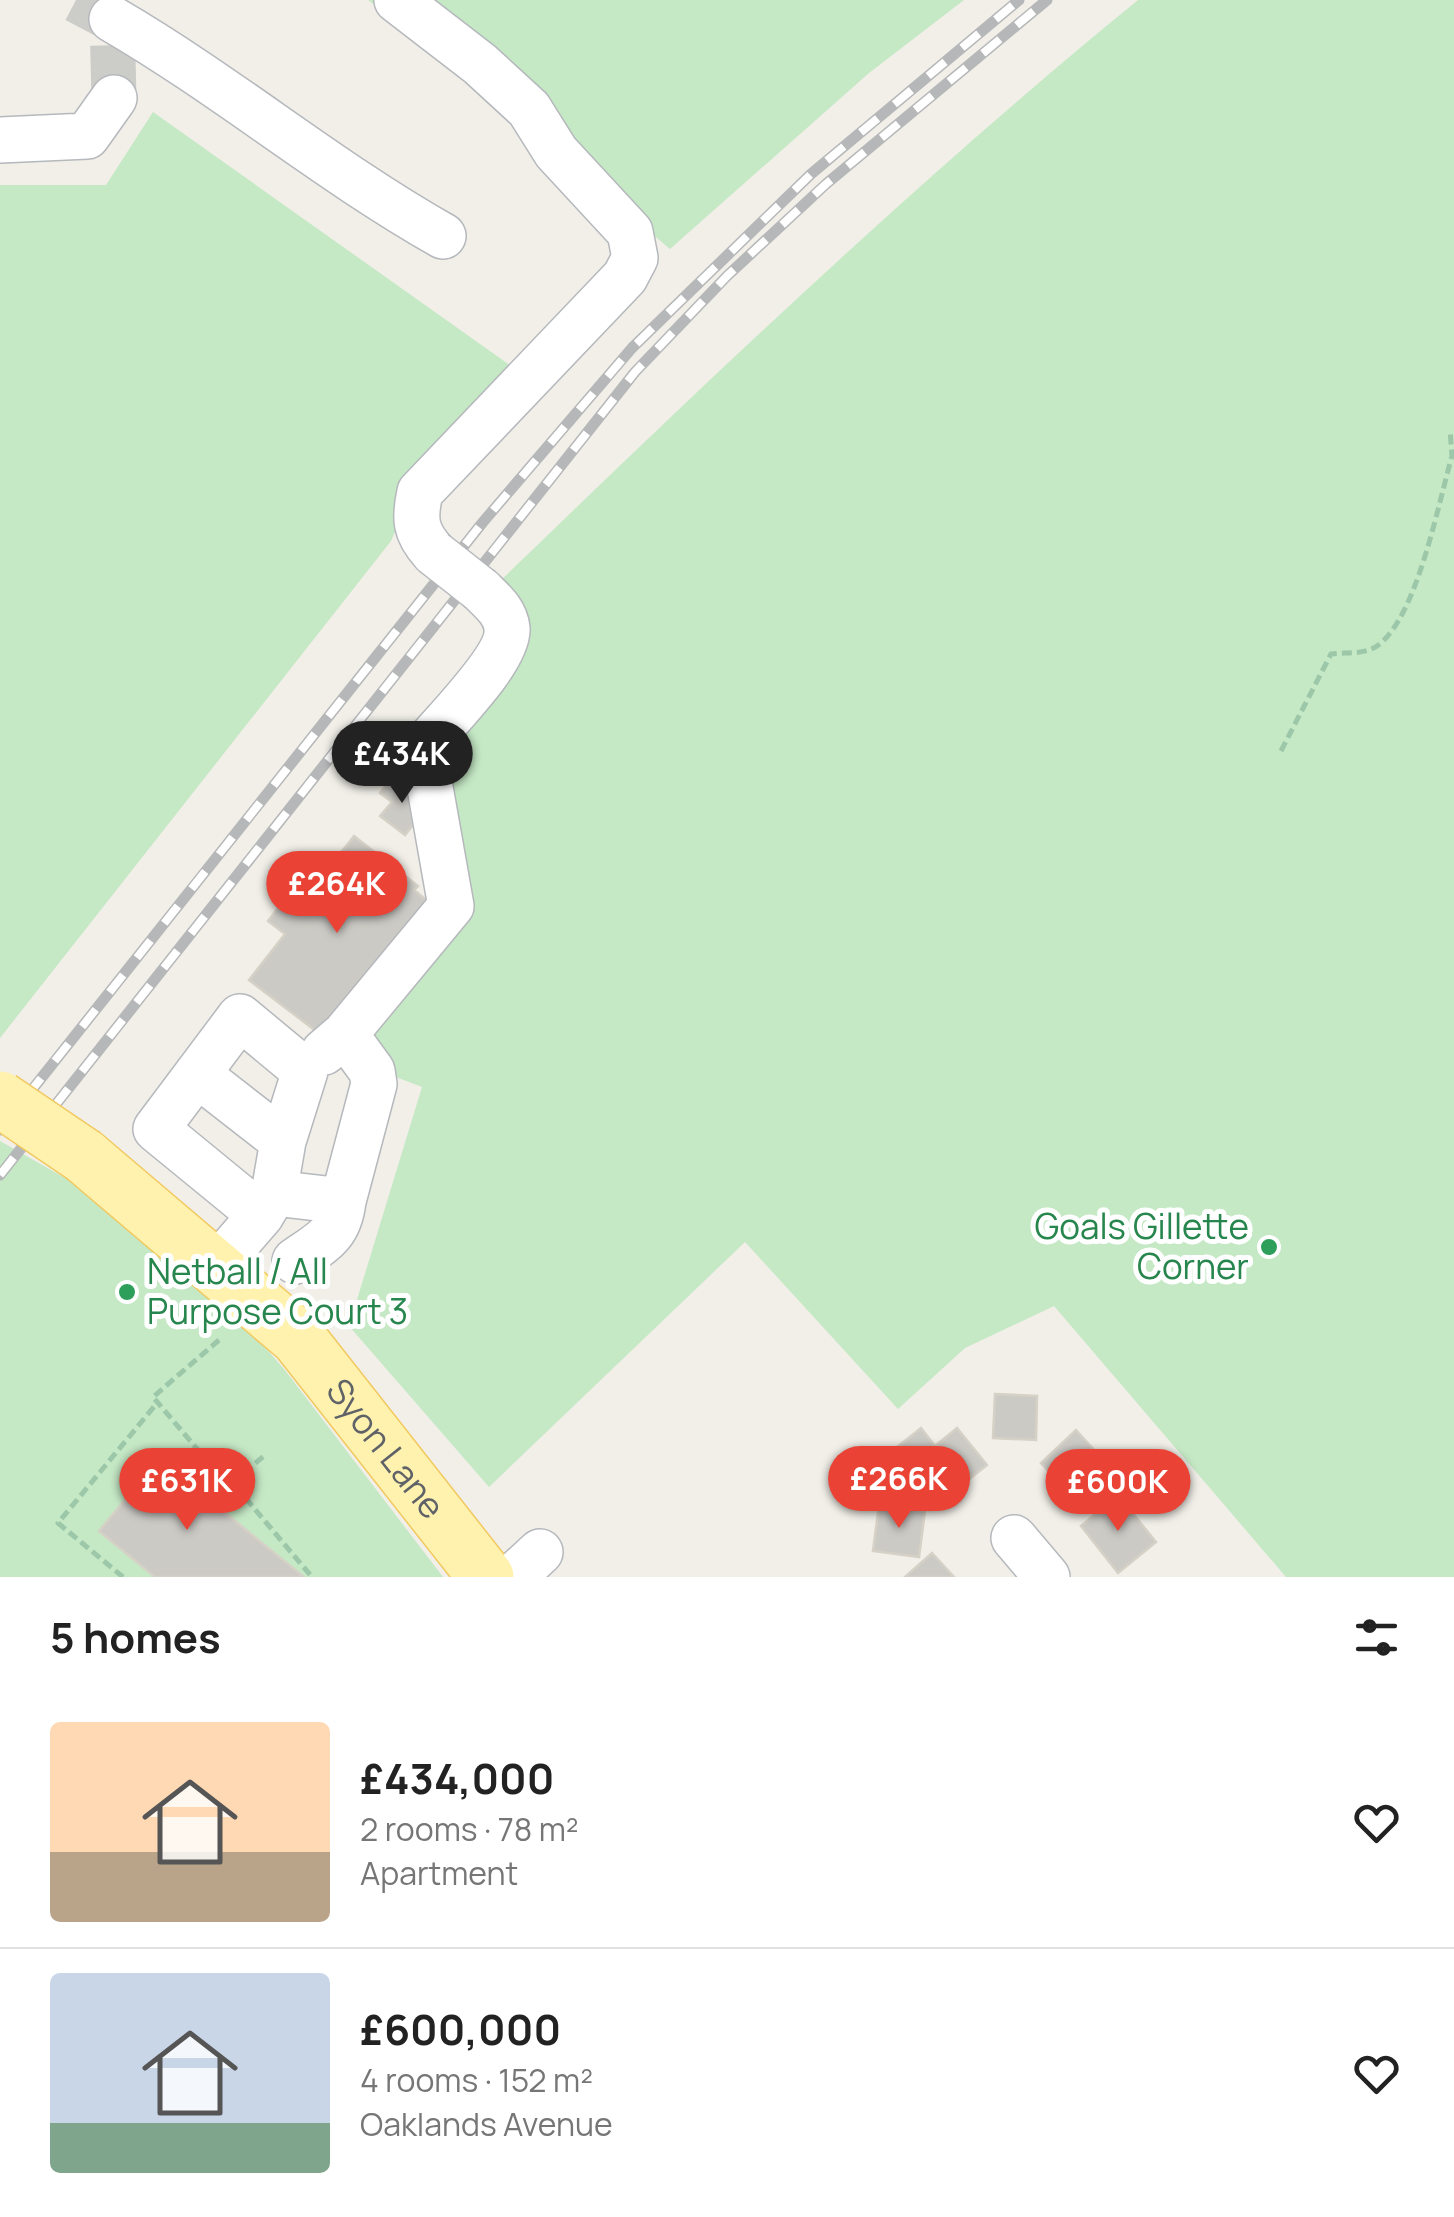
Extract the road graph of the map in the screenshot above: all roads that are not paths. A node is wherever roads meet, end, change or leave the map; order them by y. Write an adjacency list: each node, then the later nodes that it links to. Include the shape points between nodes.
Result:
1 (397, 0): 6 (street, bridge, via 529,109 556,152 630,232 635,258 624,278 420,492 414,518 420,538 502,610 508,629 502,652 423,748 451,906)
2 (112, 19): 5 (street, via 183,60 372,196)
3 (114, 98): 4 (street, via 86,136)
4 (0, 140)
5 (443, 236)
6 (345, 1034): 7 (street); 11 (street, via 372,1070 374,1084)
7 (304, 1070): 8 (street, via 240,1017); 10 (street)
8 (197, 1074): 10 (street); 12 (street, via 156,1128)
9 (0, 1099): 14 (main road, Syon Lane, bridge, via 84,1156)
10 (284, 1141): 12 (street)
11 (343, 1201): 12 (street); 13 (street, via 341,1222 329,1238)
12 (268, 1204): 14 (street)
13 (295, 1261)
14 (217, 1266): 16 (main road, Syon Lane, via 298,1338)
15 (1014, 1538): 17 (street)
16 (486, 1577)
17 (1048, 1577)

